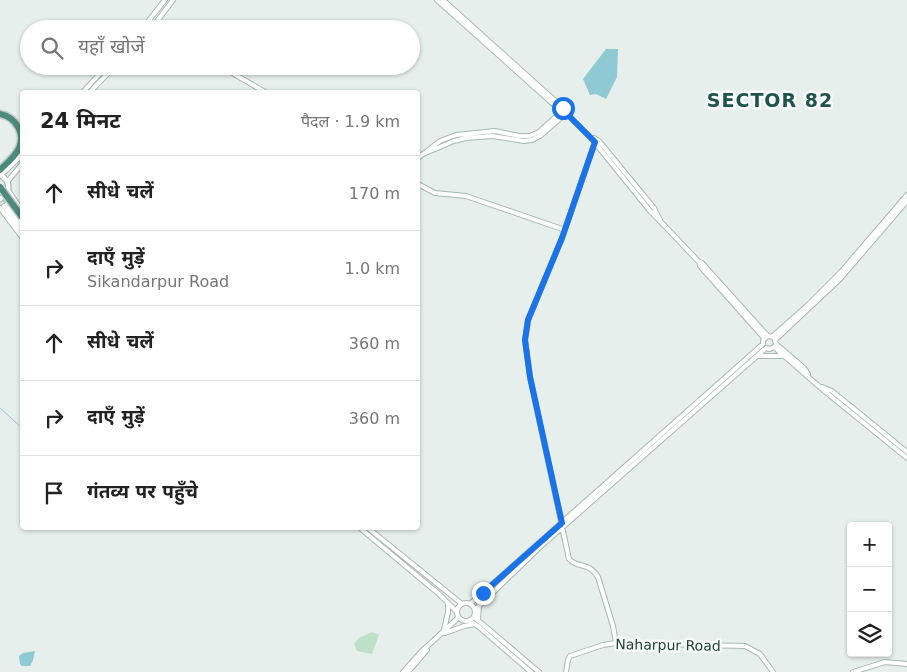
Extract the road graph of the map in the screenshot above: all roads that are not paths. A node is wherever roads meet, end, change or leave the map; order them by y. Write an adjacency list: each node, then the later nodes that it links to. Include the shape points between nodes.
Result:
1 (165, 0): 5 (street)
2 (173, 0): 6 (street)
3 (436, 0): 13 (street)
4 (443, 0): 13 (street)
5 (149, 20)
6 (159, 20)
7 (99, 75): 10 (street)
8 (107, 75): 11 (street)
9 (236, 75): 12 (street)
10 (85, 90)
11 (92, 90)
12 (262, 90)
13 (563, 112): 16 (street); 18 (street, via 532,140 492,136 466,138)
14 (0, 114): 15 (highway, via 8,116)
15 (20, 130)
16 (594, 140): 34 (street); 36 (street, via 651,212)
17 (20, 143): 21 (highway)
18 (420, 156)
19 (20, 157): 21 (street)
20 (20, 166): 22 (street)
21 (0, 173): 22 (main road)
22 (7, 182): 25 (main road)
23 (420, 185): 34 (street, via 435,193 466,196)
24 (0, 186): 31 (highway, bridge)
25 (8, 190): 27 (main road); 30 (street)
26 (907, 195): 36 (street, via 841,272)
27 (0, 199)
28 (907, 201): 36 (street, via 840,280)
29 (4, 206): 32 (street); 33 (street); 35 (street)
30 (20, 208)
31 (20, 214)
32 (20, 222)
33 (20, 228)
34 (564, 230): 44 (street, via 528,320 525,340)
35 (20, 234)
36 (772, 340): 37 (street); 37 (street); 39 (street); 42 (street, via 817,383 832,391)
37 (765, 346): 38 (street); 40 (street)
38 (757, 356): 39 (street); 41 (street)
39 (784, 356): 43 (street)
40 (715, 386): 41 (street); 44 (street)
41 (719, 390): 44 (street)
42 (907, 452)
43 (907, 458)
44 (562, 525): 49 (street); 50 (street); 58 (street, via 570,562 588,566 598,577)
45 (362, 530): 47 (street)
46 (370, 530): 48 (street)
47 (448, 603): 52 (street); 57 (street)
48 (462, 604): 49 (street); 52 (street)
49 (470, 604): 51 (street)
50 (479, 605): 51 (street); 53 (street)
51 (475, 610): 53 (street)
52 (456, 611): 54 (street)
53 (476, 618): 55 (street); 63 (street)
54 (459, 619): 55 (street); 57 (street)
55 (470, 621): 56 (street)
56 (475, 624): 57 (street); 62 (street)
57 (444, 632): 60 (street); 61 (street)
58 (616, 643): 64 (street, Naharpur Road, via 570,656); 65 (street, Naharpur Road, via 745,646 760,654)
59 (907, 664): 66 (street, via 885,662)
60 (403, 672)
61 (408, 672)
62 (531, 672)
63 (539, 672)
64 (566, 672)
65 (773, 672)
66 (853, 672)

